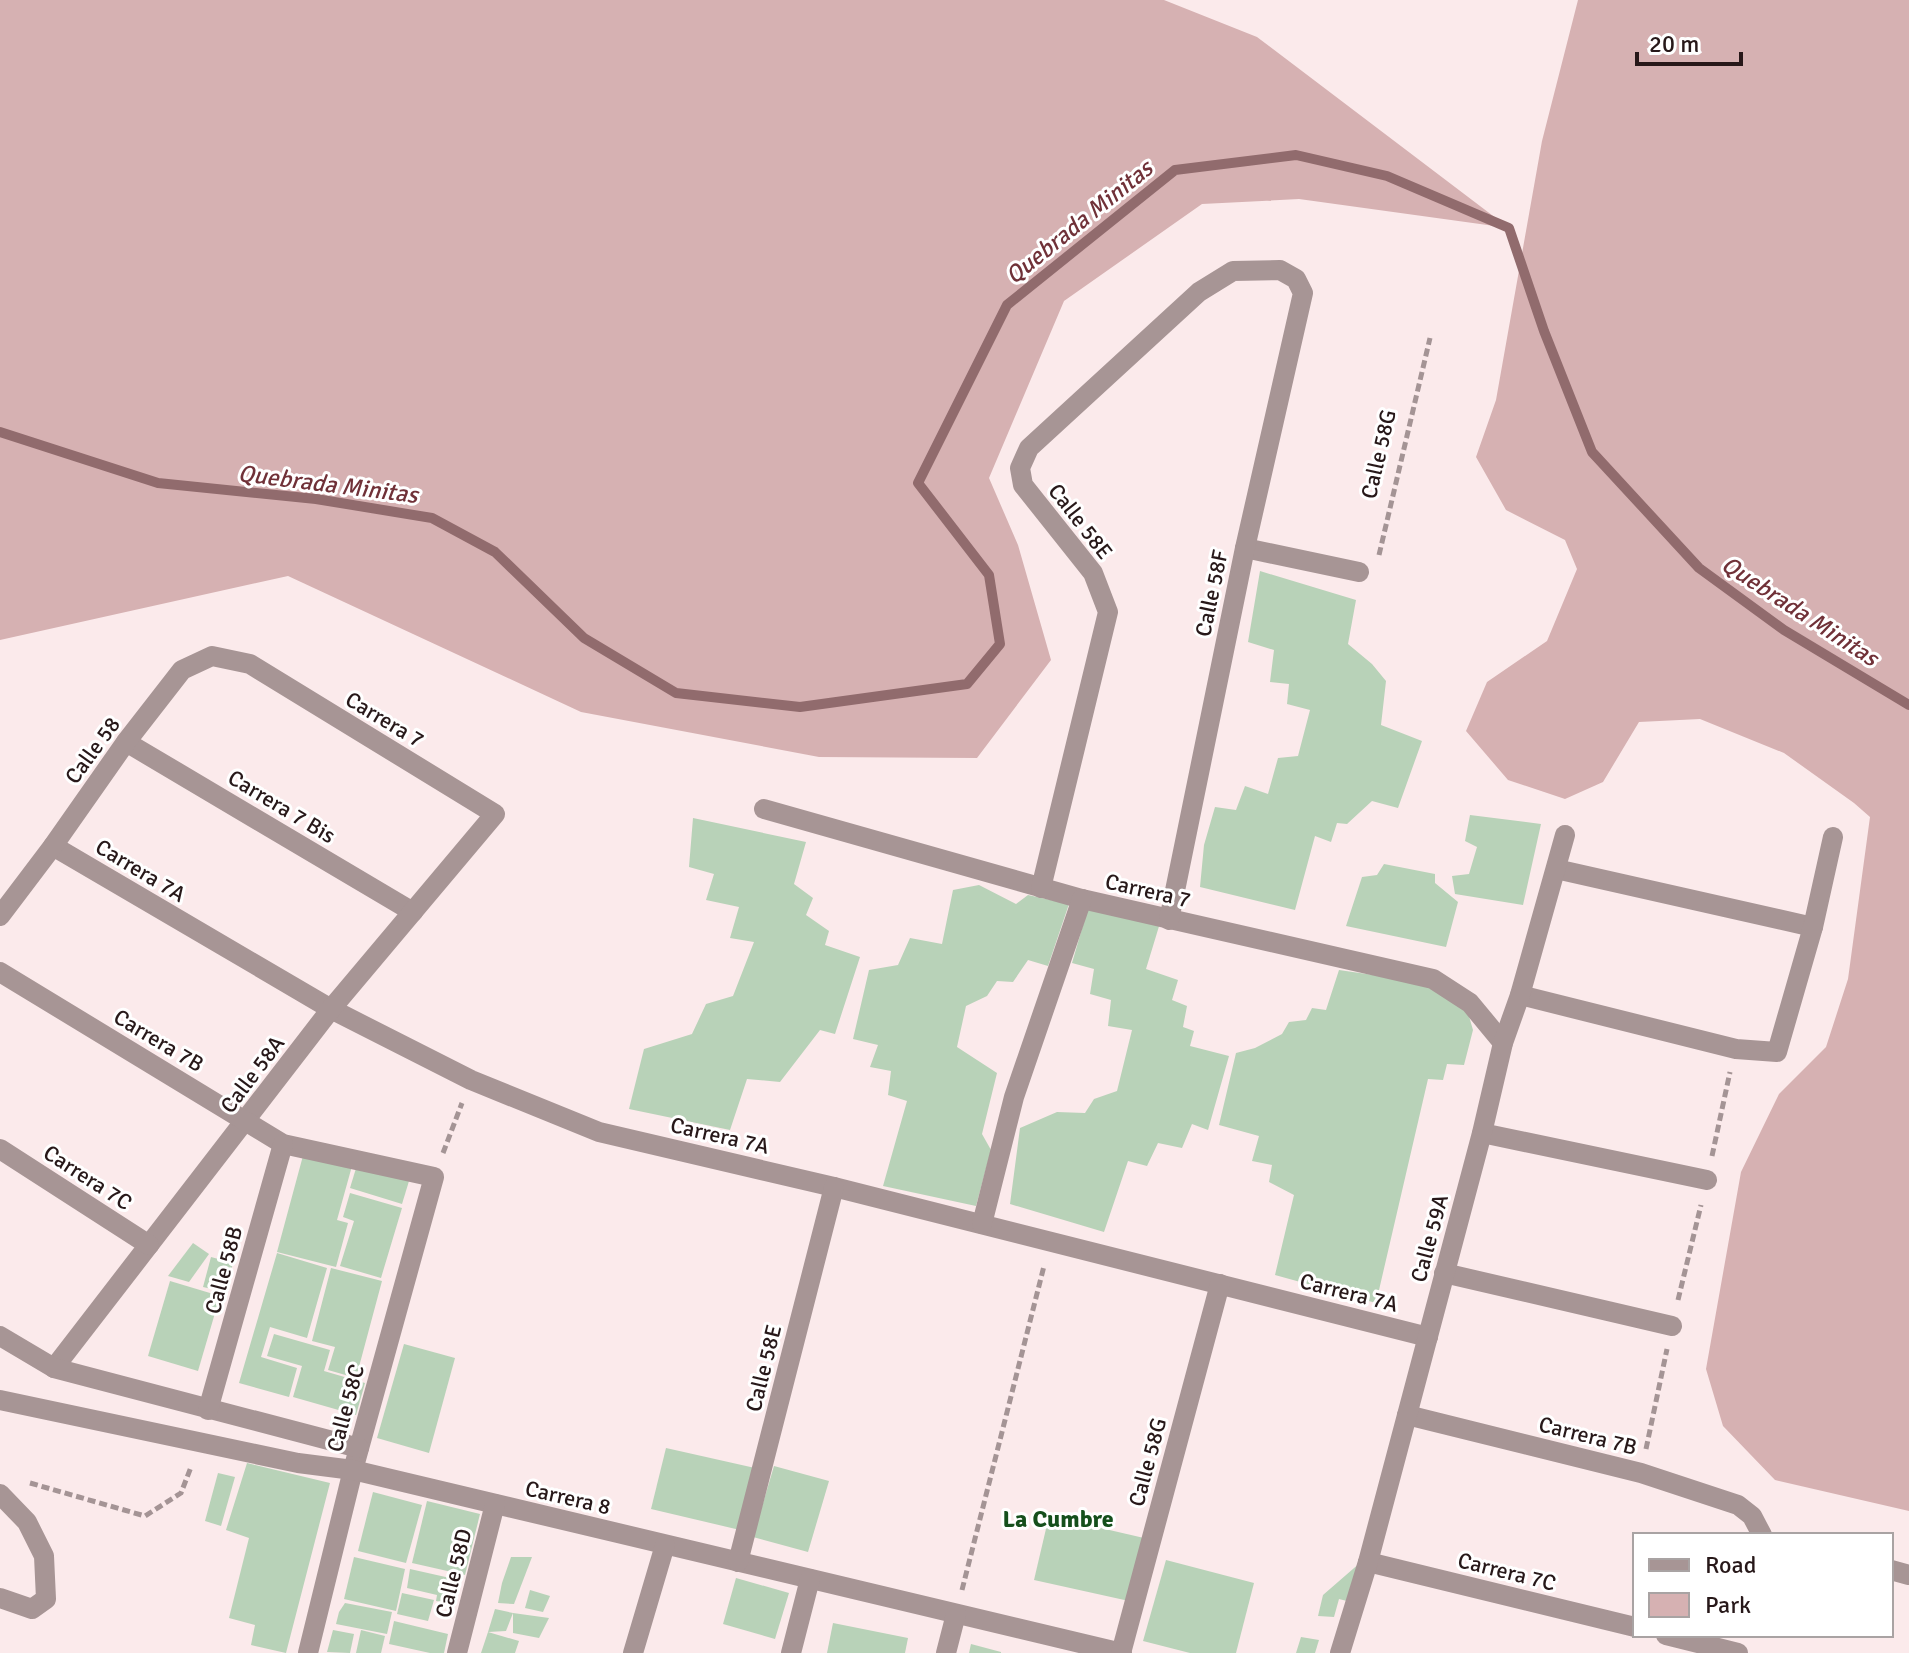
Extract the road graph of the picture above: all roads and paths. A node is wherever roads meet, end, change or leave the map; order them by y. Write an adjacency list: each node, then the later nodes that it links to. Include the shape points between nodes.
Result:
1 (1233, 271): 3 (street, Calle 58F, via 1280,270 1296,279 1303,293); 13 (street, Calle 58E, via 1199,292 1051,427 1029,448 1020,468 1023,485 1093,573 1108,612)
2 (1430, 338): 4 (path, Calle 58G, via 1378,557)
3 (1245, 548): 4 (street); 17 (street, Calle 58F)
4 (1359, 572)
5 (250, 664): 6 (street, Calle 58, via 212,656 182,670); 8 (street, Carrera 7)
6 (126, 742): 11 (street, Calle 58); 15 (street, Carrera 7 Bis)
7 (764, 809): 13 (street, Carrera 7)
8 (495, 814): 15 (street, Calle 58A)
9 (1565, 835): 12 (street, Calle 59A)
10 (1833, 837): 18 (street)
11 (53, 846): 16 (street, Calle 58); 21 (street, Carrera 7A)
12 (1556, 869): 18 (street); 20 (street, Calle 59A)
13 (1041, 888): 14 (street, Carrera 7)
14 (1082, 899): 17 (street, Carrera 7); 32 (street, via 1014,1097)
15 (413, 912): 21 (street, Calle 58A)
16 (0, 916)
17 (1169, 920): 22 (street, Carrera 7, via 1433,979 1470,1003)
18 (1813, 927): 23 (street, via 1777,1052)
19 (0, 972): 25 (street, Carrera 7B)
20 (1520, 995): 22 (street, Calle 59A); 23 (street)
21 (331, 1009): 24 (street, Carrera 7A); 25 (street, Calle 58A)
22 (1503, 1043): 26 (street, Calle 59A)
23 (1736, 1049): 30 (path)
24 (471, 1080): 29 (path); 31 (street, Carrera 7A, via 599,1132)
25 (246, 1121): 27 (street, Carrera 7B); 34 (street, Calle 58A)
26 (1482, 1133): 30 (street); 35 (street, Calle 59A)
27 (283, 1144): 29 (street, Carrera 7B); 42 (street, Calle 58B)
28 (0, 1149): 34 (street, Carrera 7C)
29 (434, 1177): 45 (street, Calle 58C)
30 (1707, 1180): 37 (path)
31 (834, 1187): 32 (street, Carrera 7A); 53 (street, Calle 58E)
32 (982, 1224): 33 (street, Carrera 7A)
33 (1050, 1241): 36 (street, Carrera 7A); 57 (path)
34 (149, 1245): 40 (street, Calle 58A)
35 (1444, 1273): 37 (street); 39 (street, Calle 59A)
36 (1220, 1284): 39 (street, Carrera 7A); 66 (street, Calle 58G)
37 (1672, 1326): 47 (path)
38 (0, 1336): 40 (street)
39 (1428, 1337): 43 (street, Calle 59A)
40 (54, 1368): 42 (street)
41 (0, 1400): 44 (street, Carrera 8)
42 (208, 1410): 45 (street)
43 (1407, 1415): 47 (street, Carrera 7B); 54 (street, Calle 59A)
44 (201, 1444): 46 (street, Carrera 8); 48 (path, via 181,1493 145,1516)
45 (359, 1448): 46 (street, Calle 58C)
46 (353, 1470): 50 (street, Carrera 8); 61 (street, Calle 58C)
47 (1641, 1473): 51 (street, Carrera 7B, via 1738,1505)
48 (18, 1480)
49 (0, 1494): 56 (street, via 27,1522 44,1556 46,1599 32,1609)
50 (495, 1504): 52 (street, Carrera 8); 62 (street, Calle 58D)
51 (1761, 1530)
52 (665, 1545): 53 (street, Carrera 8); 63 (street)
53 (738, 1562): 55 (street, Carrera 8)
54 (1368, 1562): 58 (street, Carrera 7C); 67 (street, Calle 59A)
55 (810, 1579): 57 (street, Carrera 8); 64 (street)
56 (0, 1598)
57 (956, 1614): 65 (street); 66 (street, Carrera 8)
58 (1633, 1627)
59 (1677, 1637): 60 (street)
60 (1735, 1648)
61 (308, 1653)
62 (457, 1653)
63 (633, 1653)
64 (791, 1653)
65 (946, 1653)
66 (1121, 1653)
67 (1340, 1653)

